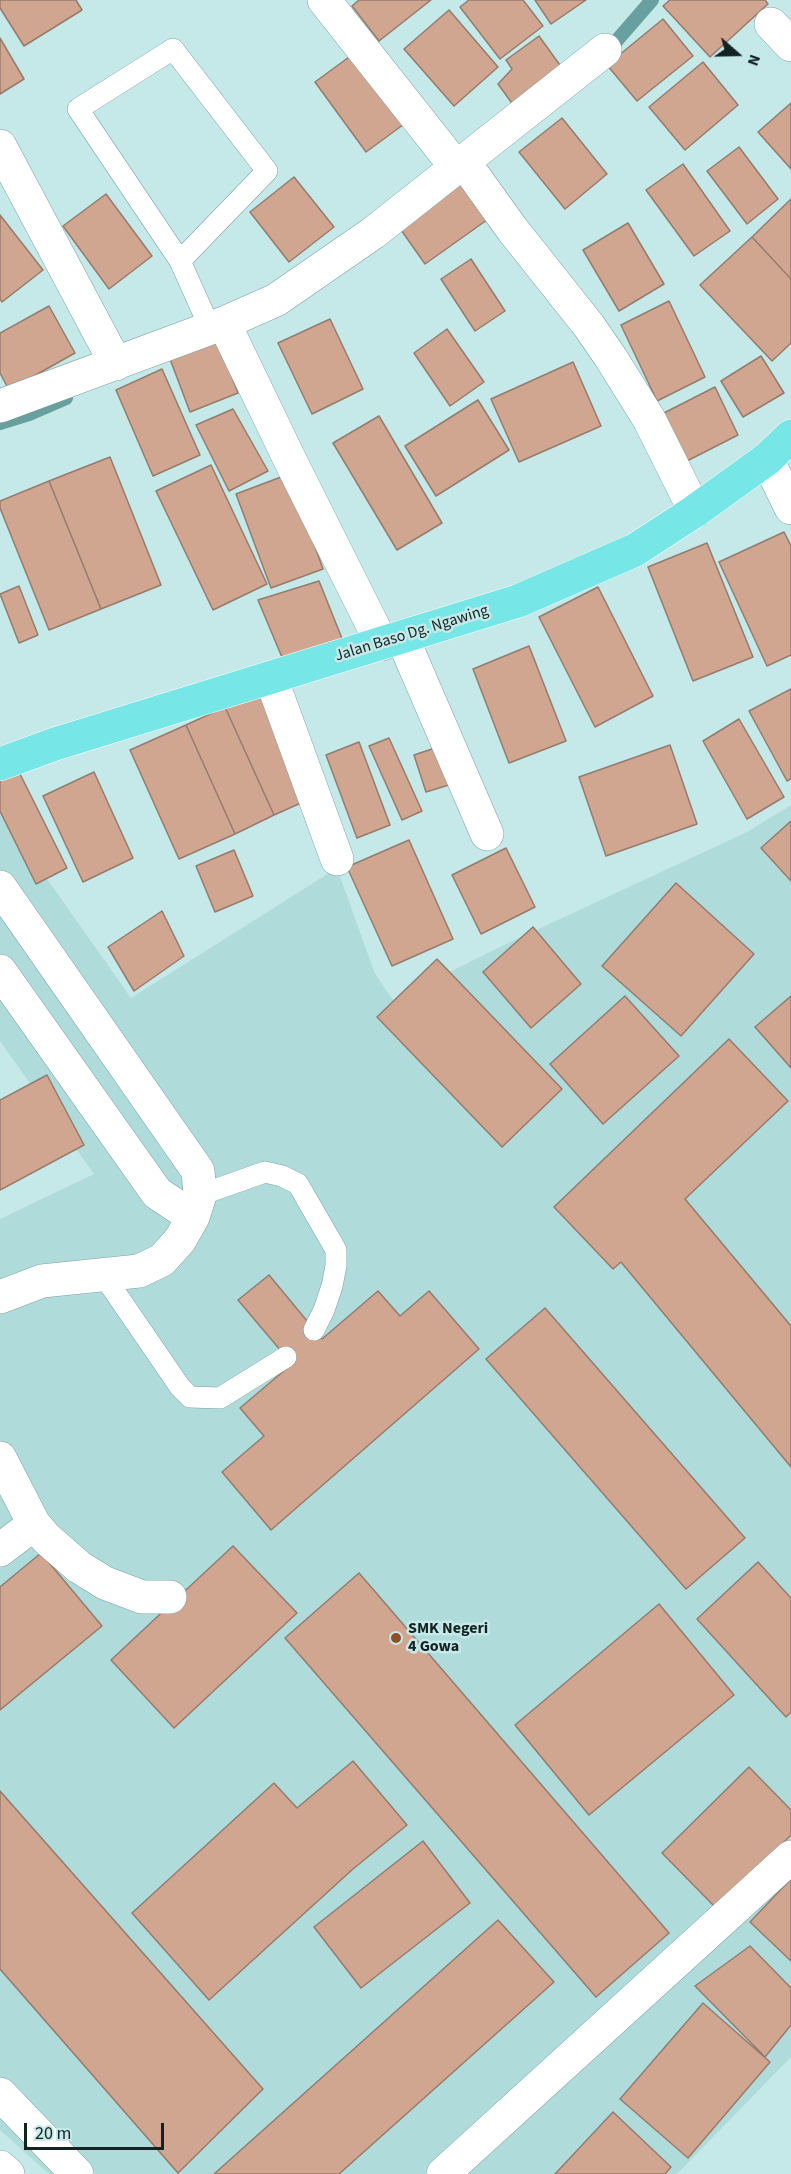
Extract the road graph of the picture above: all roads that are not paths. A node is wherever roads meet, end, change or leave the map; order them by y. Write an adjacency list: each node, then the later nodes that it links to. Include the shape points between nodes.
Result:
1 (324, 0): 4 (street)
2 (605, 50): 4 (street)
3 (0, 146): 7 (street)
4 (465, 172): 6 (street, via 276,300); 12 (street, via 612,358 649,418)
5 (180, 261): 5 (lane, via 267,171 173,50 78,109); 6 (lane)
6 (222, 328): 7 (street); 13 (street)
7 (116, 364): 8 (street)
8 (0, 406)
9 (791, 436): 10 (main road, Jalan Baso Dg. Ngawing)
10 (768, 459): 11 (street); 12 (main road, Jalan Baso Dg. Ngawing)
11 (791, 508)
12 (695, 511): 13 (main road, Jalan Baso Dg. Ngawing, via 635,550 518,601)
13 (392, 640): 14 (main road, Jalan Baso Dg. Ngawing); 16 (street)
14 (271, 678): 15 (main road, Jalan Baso Dg. Ngawing); 17 (street)
15 (0, 764)
16 (487, 834)
17 (337, 859)
18 (0, 887): 20 (street)
19 (0, 970): 20 (street, via 157,1193)
20 (197, 1194): 21 (street, via 180,1240 162,1260 139,1271); 23 (lane, via 265,1172 298,1184 336,1250 332,1286)
21 (104, 1276): 22 (street, via 42,1281); 24 (lane, via 190,1397 220,1398)
22 (0, 1297)
23 (314, 1330)
24 (286, 1357)
25 (0, 1458): 26 (street)
26 (34, 1524): 27 (street); 28 (street, via 79,1567 105,1583 142,1597)
27 (0, 1550)
28 (170, 1597)
29 (791, 1857): 34 (street)
30 (0, 2094): 33 (street)
31 (0, 2167): 32 (street)
32 (8, 2174)
33 (77, 2174)
34 (442, 2174)

